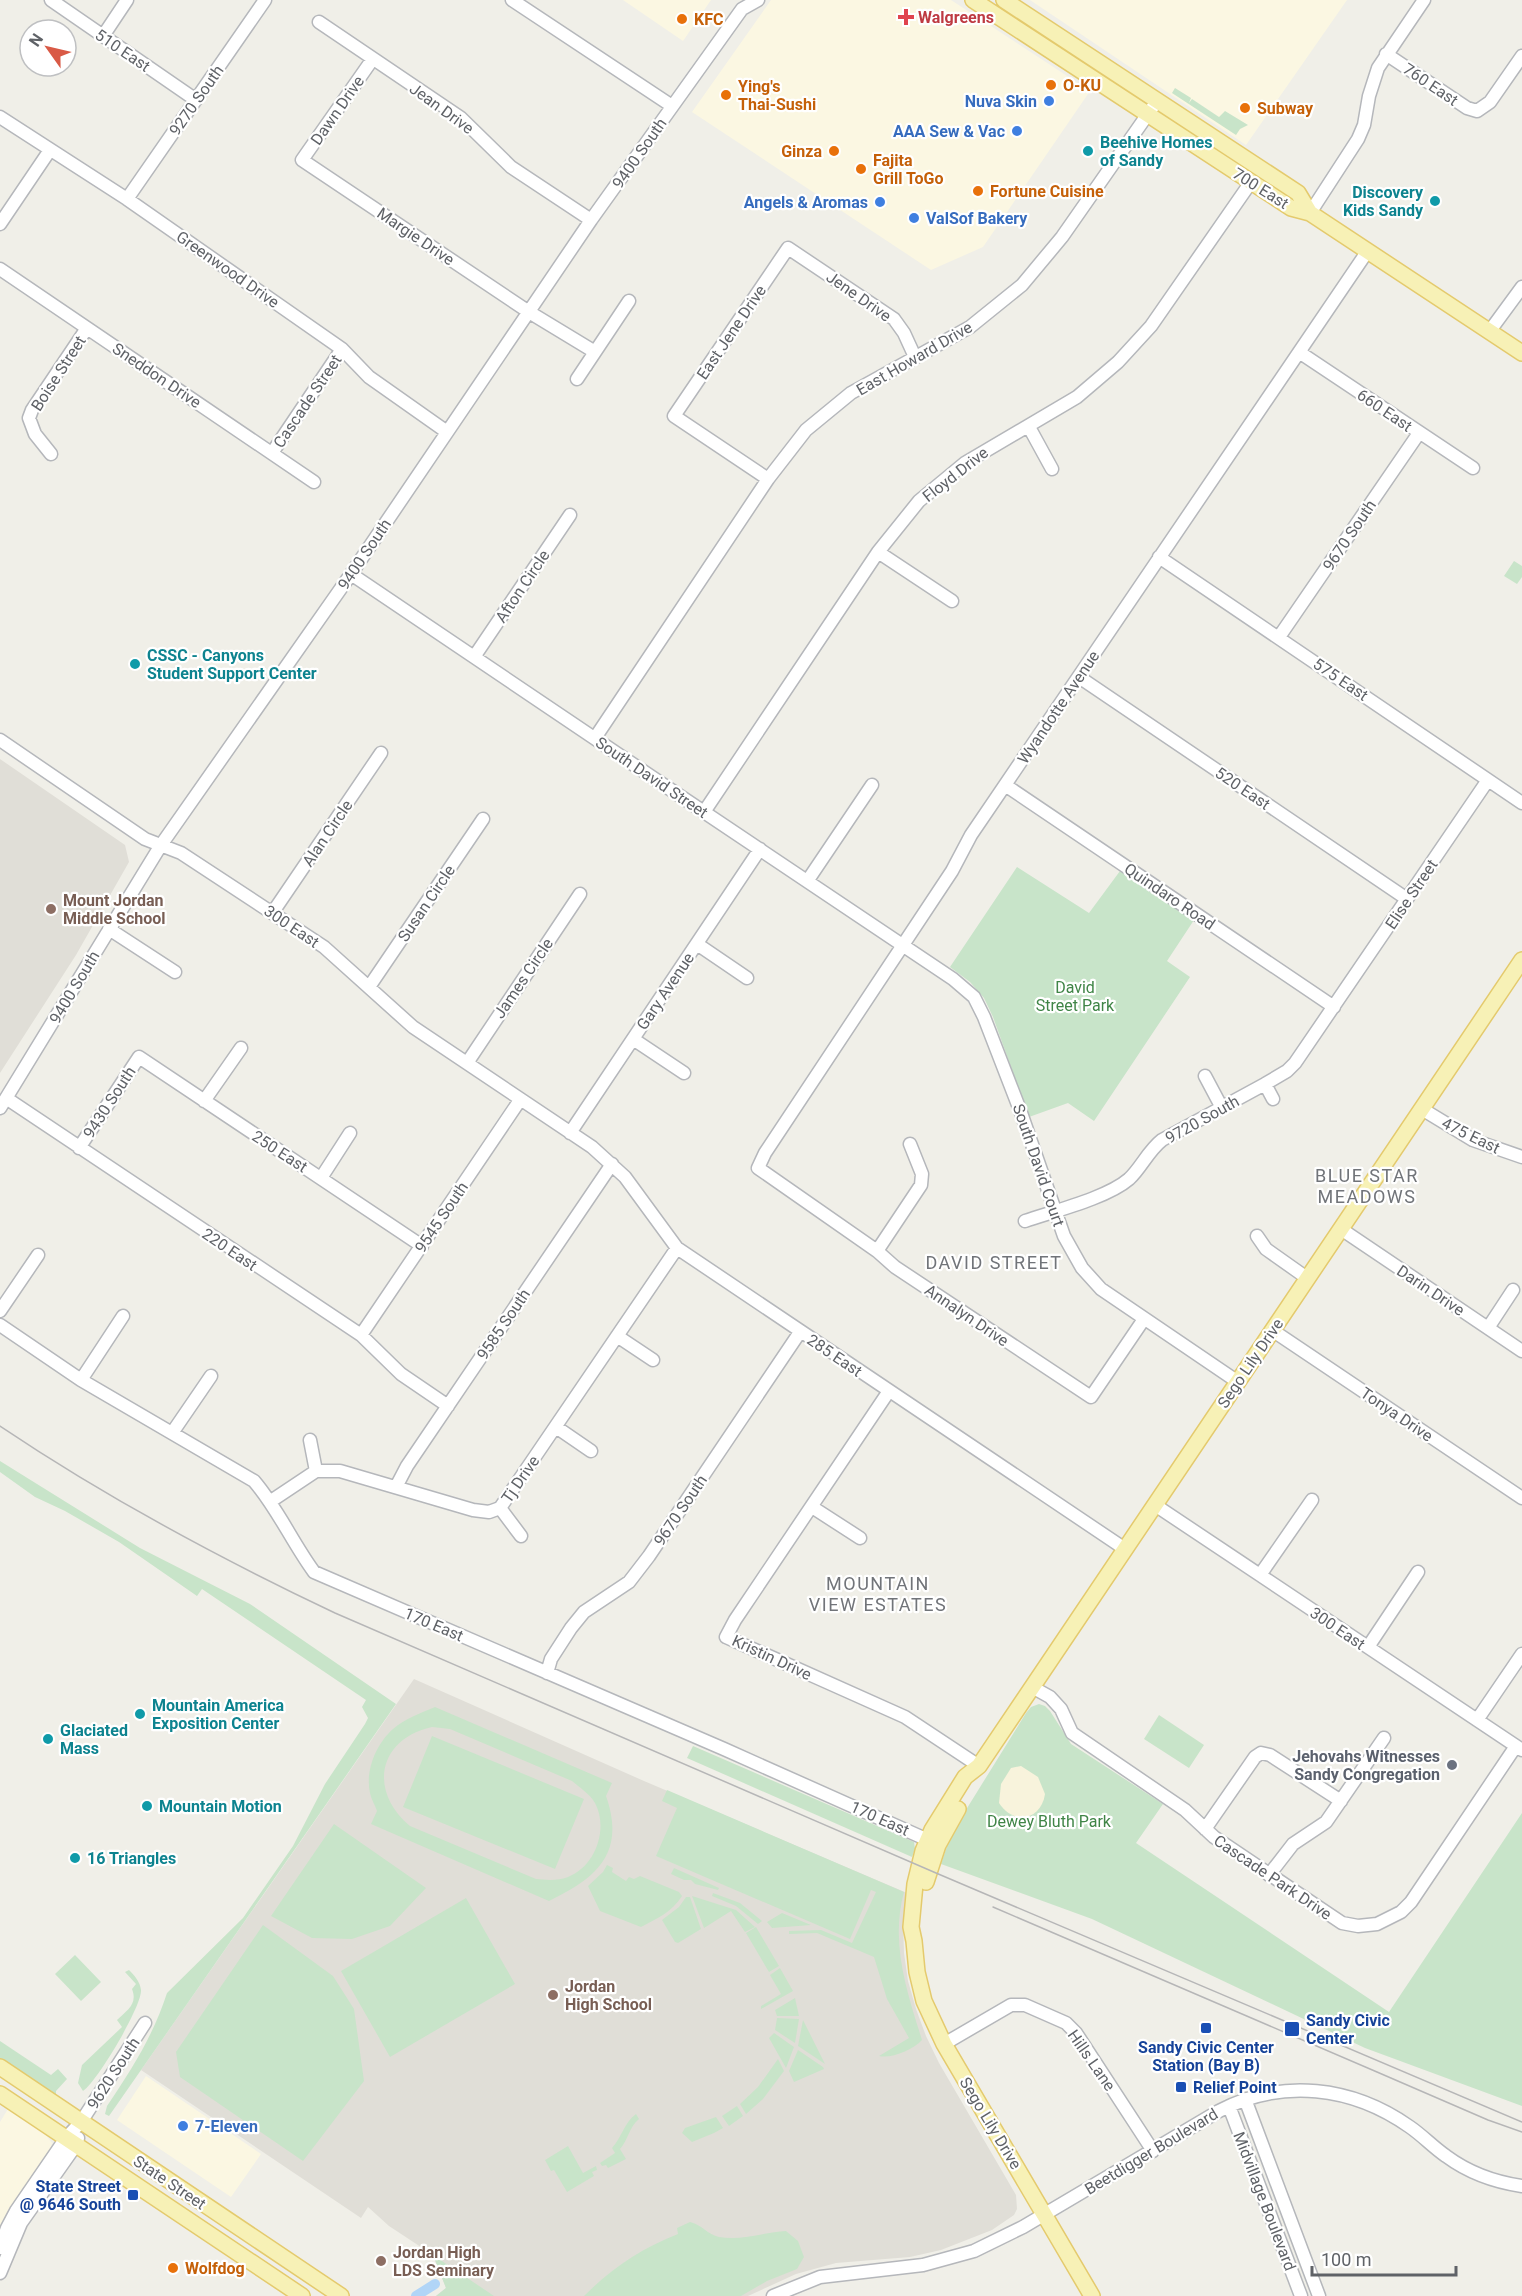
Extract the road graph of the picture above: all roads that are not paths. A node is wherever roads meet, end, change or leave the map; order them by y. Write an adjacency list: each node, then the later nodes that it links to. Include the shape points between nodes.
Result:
1 (51, 0): 11 (street, 510 East)
2 (127, 0): 11 (street)
3 (265, 0): 15 (street, 9270 South)
4 (512, 0): 17 (street)
5 (758, 0): 9 (street, 9400 South)
6 (973, 0): 18 (main road, 700 East)
7 (1004, 0): 16 (main road, 700 East)
8 (1424, 0): 12 (street)
9 (742, 4): 17 (street, 9400 South)
10 (319, 22): 14 (street, Jean Drive)
11 (103, 36): 15 (street, 510 East)
12 (1386, 54): 13 (street, 760 East, via 1477,111 1490,102); 24 (street, via 1373,82 1359,139 1343,170)
13 (1522, 56)
14 (372, 60): 21 (street, Dawn Drive); 25 (street, Jean Drive, via 461,118 511,167)
15 (196, 100): 23 (street, 9270 South)
16 (1157, 100): 18 (street, East Howard Drive); 24 (main road, 700 East, via 1298,193)
17 (672, 106): 25 (street, 9400 South)
18 (1147, 114): 22 (main road, 700 East); 39 (street, East Howard Drive, via 1062,237 1022,285 970,327)
19 (0, 117): 20 (street, Greenwood Drive)
20 (50, 150): 23 (street, Greenwood Drive); 26 (street)
21 (302, 160): 32 (street, Margie Drive)
22 (1251, 182): 24 (main road, 700 East, via 1291,208); 41 (street, Floyd Drive, via 1151,326 1097,381)
23 (127, 199): 35 (street, Greenwood Drive)
24 (1310, 213): 28 (main road, 700 East)
25 (591, 220): 32 (street, 9400 South)
26 (0, 224)
27 (788, 248): 39 (street, Jene Drive, via 894,319); 48 (street, East Jene Drive, via 674,417)
28 (1367, 252): 34 (main road, 700 East); 37 (street, Wyandotte Avenue)
29 (0, 269): 33 (street, Sneddon Drive)
30 (1522, 287): 34 (street)
31 (629, 301): 36 (street)
32 (529, 312): 36 (street, Margie Drive); 42 (street, 9400 South)
33 (87, 328): 44 (street, Sneddon Drive); 45 (street, Boise Street, via 29,418 35,434)
34 (1490, 332): 38 (main road, 700 East)
35 (342, 349): 42 (street, Greenwood Drive, via 369,377); 44 (street, Cascade Street)
36 (595, 352): 40 (street)
37 (1299, 352): 43 (street, 660 East); 52 (street, Wyandotte Avenue)
38 (1522, 353)
39 (915, 357): 48 (street, East Howard Drive, via 876,377 830,410 806,430)
40 (577, 379)
41 (1029, 427): 47 (street); 51 (street, Floyd Drive, via 992,446 943,480 919,501)
42 (447, 432): 53 (street, 9400 South)
43 (1419, 433): 46 (street, 660 East); 55 (street, 9670 South)
44 (272, 453): 49 (street, Sneddon Drive)
45 (51, 454)
46 (1473, 468)
47 (1052, 469)
48 (768, 479): 58 (street, East Howard Drive)
49 (314, 482)
50 (570, 515): 56 (street, Afton Circle)
51 (878, 552): 54 (street); 65 (street, Floyd Drive)
52 (1159, 557): 55 (street, 575 East); 57 (street, Wyandotte Avenue)
53 (351, 574): 56 (street, South David Street); 67 (street, 9400 South)
54 (952, 601)
55 (1279, 637): 61 (street, 575 East)
56 (474, 657): 58 (street, South David Street)
57 (1078, 677): 63 (street, Wyandotte Avenue); 71 (street, 520 East)
58 (595, 738): 65 (street, South David Street)
59 (0, 740): 67 (street, 300 East, via 145,839)
60 (381, 753): 72 (street, Alan Circle)
61 (1488, 780): 64 (street, 575 East); 71 (street, Elise Street)
62 (872, 785): 69 (street)
63 (1005, 785): 75 (street, Wyandotte Avenue); 81 (street, Quindaro Road)
64 (1522, 802)
65 (704, 812): 68 (street, South David Street)
66 (483, 819): 80 (street, Susan Circle)
67 (161, 845): 72 (street, 300 East, via 181,853); 73 (street, 9400 South)
68 (760, 849): 69 (street, South David Street); 74 (street, Gary Avenue)
69 (808, 880): 75 (street, South David Street)
70 (580, 894): 85 (street, James Circle)
71 (1407, 899): 81 (street, Elise Street)
72 (273, 912): 80 (street, 300 East, via 324,947)
73 (109, 929): 77 (street); 92 (street, 9400 South)
74 (697, 944): 78 (street); 82 (street, Gary Avenue)
75 (903, 946): 79 (street, South David Street); 101 (street, Wyandotte Avenue)
76 (1522, 960): 94 (main road, Sego Lily Drive)
77 (175, 972)
78 (747, 978)
79 (953, 979): 103 (street, South David Court, via 974,997 984,1017)
80 (369, 987): 85 (street, 300 East, via 413,1027)
81 (1334, 1008): 88 (street, 9720 South, via 1295,1063)
82 (633, 1039): 86 (street); 95 (street, Gary Avenue)
83 (241, 1048): 91 (street)
84 (138, 1057): 91 (street, 250 East); 98 (street, 9430 South)
85 (467, 1063): 90 (street, 300 East)
86 (684, 1072)
87 (1205, 1076): 93 (street)
88 (1265, 1084): 89 (street); 93 (street, 9720 South)
89 (1273, 1099)
90 (520, 1100): 95 (street, 300 East); 107 (street, 9545 South)
91 (204, 1101): 102 (street, 250 East)
92 (3, 1103): 98 (street, 220 East)
93 (1222, 1108): 103 (street, 9720 South, via 1162,1140 1130,1178 1116,1188)
94 (1422, 1109): 99 (street, 475 East, via 1473,1140); 105 (main road, Sego Lily Drive)
95 (570, 1132): 100 (street, 285 East)
96 (350, 1133): 102 (street)
97 (910, 1144): 109 (street, via 922,1174 921,1185)
98 (78, 1148): 120 (street, 220 East)
99 (1522, 1157)
100 (612, 1164): 108 (street, 285 East); 128 (street, 9585 South)
101 (758, 1168): 109 (street, Annalyn Drive)
102 (321, 1178): 107 (street, 250 East)
103 (1056, 1211): 104 (street, 9720 South); 115 (street, South David Court, via 1064,1236 1092,1280)
104 (1025, 1221)
105 (1341, 1229): 111 (main road, Sego Lily Drive); 117 (street, Darin Drive)
106 (1257, 1236): 111 (street, via 1266,1250)
107 (422, 1246): 120 (street, 9545 South)
108 (677, 1248): 119 (street, 285 East); 121 (street, Tj Drive)
109 (877, 1251): 115 (street, Annalyn Drive, via 1091,1397)
110 (38, 1255): 113 (street)
111 (1307, 1278): 118 (main road, Sego Lily Drive)
112 (1513, 1290): 117 (street)
113 (0, 1311)
114 (123, 1316): 125 (street)
115 (1144, 1319): 126 (street)
116 (0, 1325): 125 (street, 170 East)
117 (1488, 1328): 122 (street, Darin Drive)
118 (1272, 1330): 126 (main road, Sego Lily Drive); 135 (street, Tonya Drive)
119 (800, 1332): 127 (street, 285 East); 148 (street, 9670 South, via 649,1556 629,1582 584,1612 551,1659)
120 (361, 1335): 128 (street, 220 East, via 401,1374)
121 (617, 1336): 123 (street); 129 (street, Tj Drive)
122 (1522, 1351)
123 (653, 1360)
124 (211, 1376): 130 (street)
125 (81, 1380): 130 (street, 170 East)
126 (1238, 1382): 138 (main road, Sego Lily Drive)
127 (889, 1391): 139 (street, Kristin Drive); 143 (street, 285 East)
128 (448, 1406): 134 (street, 9585 South)
129 (556, 1427): 132 (street); 140 (street, Tj Drive)
130 (172, 1433): 137 (street, 170 East, via 254,1481)
131 (310, 1440): 133 (street)
132 (591, 1450)
133 (316, 1471): 134 (street, Tj Drive, via 340,1472); 137 (street)
134 (396, 1487): 140 (street, Tj Drive, via 473,1510 489,1512)
135 (1522, 1498)
136 (1312, 1500): 145 (street)
137 (271, 1501): 148 (street, 170 East, via 297,1550 314,1572)
138 (1155, 1505): 143 (main road, Sego Lily Drive); 145 (street, 300 East)
139 (812, 1507): 142 (street); 153 (street, Kristin Drive, via 726,1638 905,1717)
140 (500, 1508): 141 (street)
141 (521, 1536)
142 (860, 1538)
143 (1125, 1549): 149 (main road, Sego Lily Drive)
144 (1418, 1572): 146 (street)
145 (1260, 1575): 146 (street, 300 East)
146 (1368, 1647): 150 (street, 300 East)
147 (1522, 1654): 150 (street)
148 (547, 1673): 156 (street, 170 East)
149 (1032, 1687): 153 (main road, Sego Lily Drive); 155 (street, Cascade Park Drive, via 1061,1709 1072,1733 1185,1810)
150 (1477, 1720): 152 (street, 300 East)
151 (1384, 1738): 154 (street)
152 (1519, 1748): 157 (street, Cascade Park Drive, via 1411,1902 1390,1919 1358,1926 1342,1923)
153 (979, 1766): 156 (main road, Sego Lily Drive, via 965,1778); 158 (main road, Sego Lily Drive, via 974,1783 933,1856)
154 (1341, 1801): 155 (street, via 1261,1753 1255,1756); 157 (street, via 1321,1827 1287,1849)
155 (1205, 1828): 157 (street, Cascade Park Drive)
156 (928, 1840): 158 (main road, Sego Lily Drive, via 915,1884 911,1927)
157 (1269, 1875)
158 (914, 1941): 160 (main road, Sego Lily Drive, via 920,1987)
159 (145, 2023): 165 (street, 9620 South)
160 (944, 2044): 167 (street, Hills Lane, via 1011,2005 1025,2006 1066,2023); 169 (main road, Sego Lily Drive)
161 (0, 2067): 165 (main road, State Street)
162 (0, 2094): 166 (main road, State Street)
163 (1245, 2099): 164 (street, Beetdigger Boulevard); 168 (street, Beetdigger Boulevard, via 1293,2090 1348,2096 1398,2119 1467,2169); 177 (street, Midvillage Boulevard)
164 (1229, 2106): 167 (street, Beetdigger Boulevard); 176 (street, Midvillage Boulevard)
165 (81, 2122): 166 (street, 9620 South); 173 (main road, State Street)
166 (71, 2141): 170 (street, via 16,2211); 171 (street, via 21,2223); 172 (main road, State Street)
167 (1153, 2151): 169 (street, Beetdigger Boulevard)
168 (1522, 2186)
169 (1045, 2214): 174 (street, Beetdigger Boulevard, via 989,2244 947,2260 820,2277); 175 (main road, Sego Lily Drive)
170 (0, 2248)
171 (0, 2273)
172 (302, 2296)
173 (341, 2296)
174 (773, 2296)
175 (1092, 2296)
176 (1301, 2296)
177 (1319, 2296)

